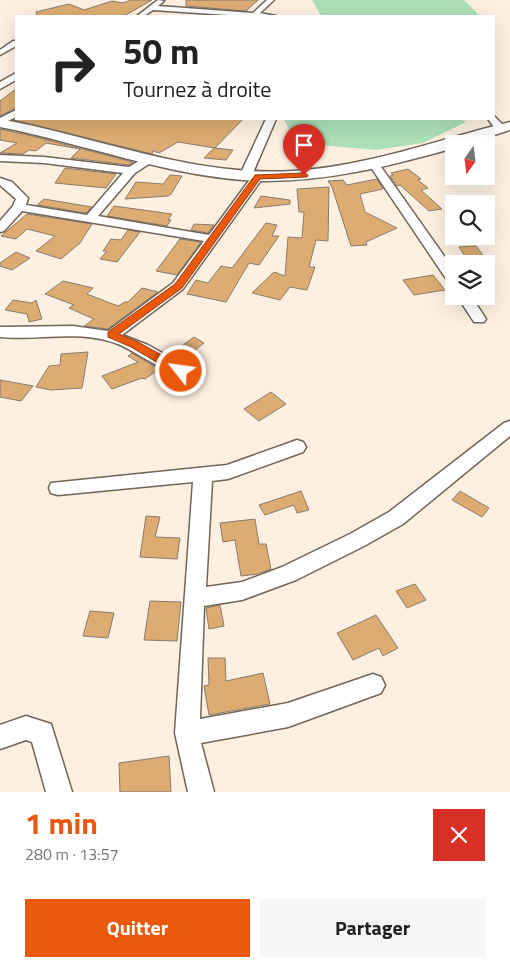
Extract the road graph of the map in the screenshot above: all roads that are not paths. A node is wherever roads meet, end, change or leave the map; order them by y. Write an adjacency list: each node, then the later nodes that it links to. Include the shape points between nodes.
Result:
1 (163, 0): 4 (street)
2 (271, 0): 7 (street)
3 (218, 2): 5 (street)
4 (152, 8): 5 (street); 6 (street)
5 (206, 11): 7 (street)
6 (142, 15)
7 (254, 15)
8 (15, 44): 9 (street)
9 (0, 53)
10 (15, 77): 11 (street)
11 (0, 86)
12 (15, 114): 14 (street)
13 (271, 120): 20 (street)
14 (0, 122): 17 (main road)
15 (501, 125): 18 (main road)
16 (0, 158): 19 (street)
17 (152, 158): 19 (street); 20 (main road, via 204,170)
18 (375, 166): 20 (main road, via 332,174); 26 (street)
19 (131, 171): 23 (street)
20 (252, 176): 25 (street)
21 (0, 181): 22 (street, via 8,184 22,198)
22 (19, 207): 23 (street); 24 (street)
23 (89, 220): 25 (street)
24 (0, 228)
25 (213, 239): 30 (street, via 178,286)
26 (445, 267)
27 (470, 305): 28 (street)
28 (479, 319)
29 (0, 332): 30 (street, via 21,334 74,330)
30 (112, 335): 31 (street, via 135,344)
31 (181, 371)
32 (510, 427): 36 (street, via 396,518 357,540 289,574 242,591)
33 (297, 447): 34 (street, via 228,472)
34 (203, 476): 35 (street); 36 (street)
35 (58, 488)
36 (194, 598): 38 (street)
37 (373, 685): 38 (street, via 288,715)
38 (187, 733): 41 (street)
39 (0, 737): 40 (street, via 26,728 42,733)
40 (59, 792)
41 (201, 792)

